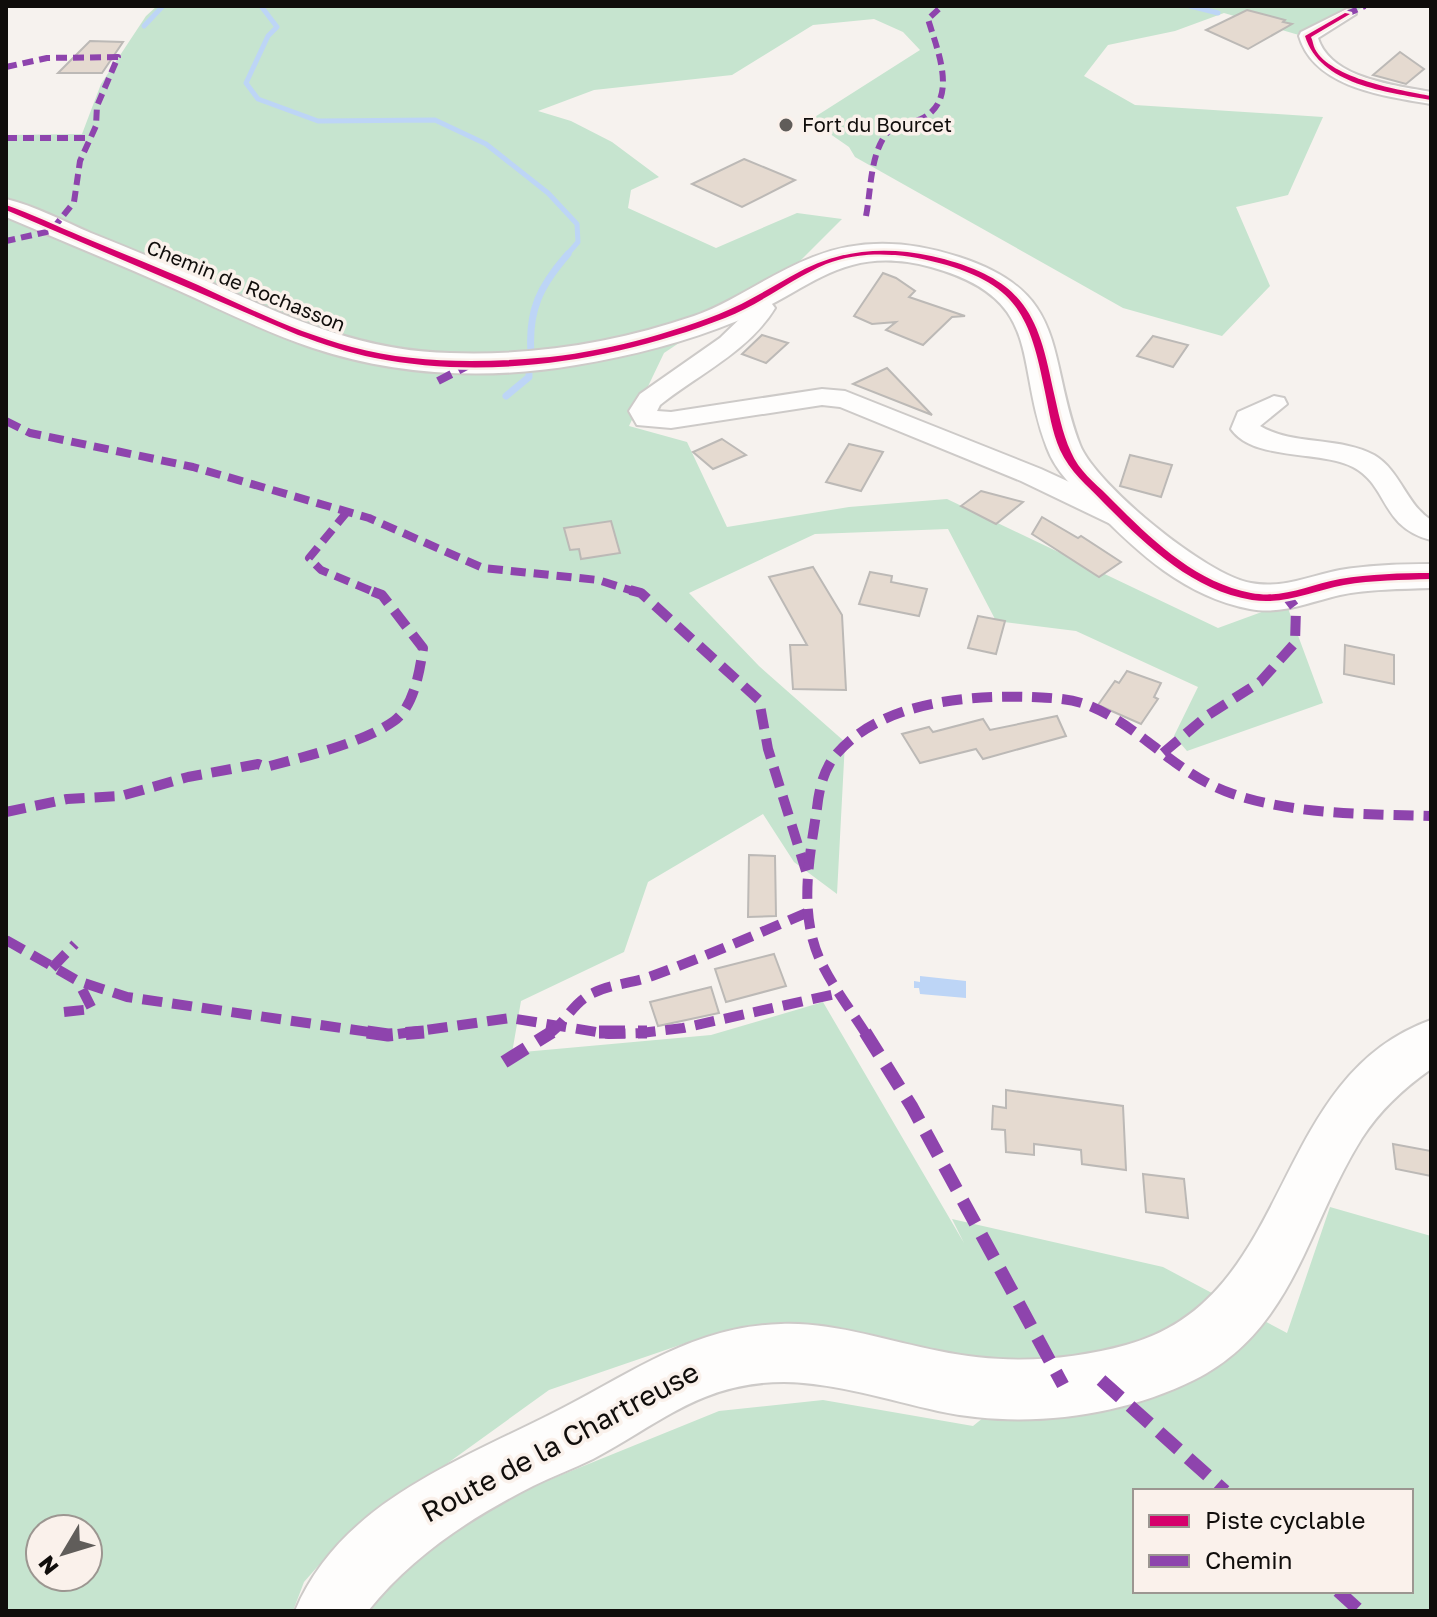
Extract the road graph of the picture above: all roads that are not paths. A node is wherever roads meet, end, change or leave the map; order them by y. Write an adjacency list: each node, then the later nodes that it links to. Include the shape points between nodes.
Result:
1 (1347, 14): 2 (street, via 1308,36 1321,64 1381,87)
2 (1431, 98)
3 (6, 207): 4 (street, Chemin de Rochasson, via 266,319 339,347 406,361 494,363 568,357 681,329)
4 (757, 301): 6 (street, Chemin de Rochasson, via 824,263 869,252 931,258 995,285 1013,296 1037,335 1066,455); 6 (street, via 763,308 760,315 649,400 643,411 647,419 822,397 845,399)
5 (1274, 404): 7 (street, via 1248,418 1245,429 1366,463 1382,476 1402,513 1415,526)
6 (1133, 523): 8 (street, Chemin de Rochasson, via 1192,573 1236,594 1287,597 1367,578)
7 (1431, 531)
8 (1431, 576)
9 (1431, 1042): 10 (street, Route de la Chartreuse, via 1390,1068 1351,1111 1255,1289 1226,1325 1182,1355 1101,1380 1038,1388 967,1386 830,1356 787,1353 747,1354 696,1367 432,1508 390,1537)
10 (328, 1611)

